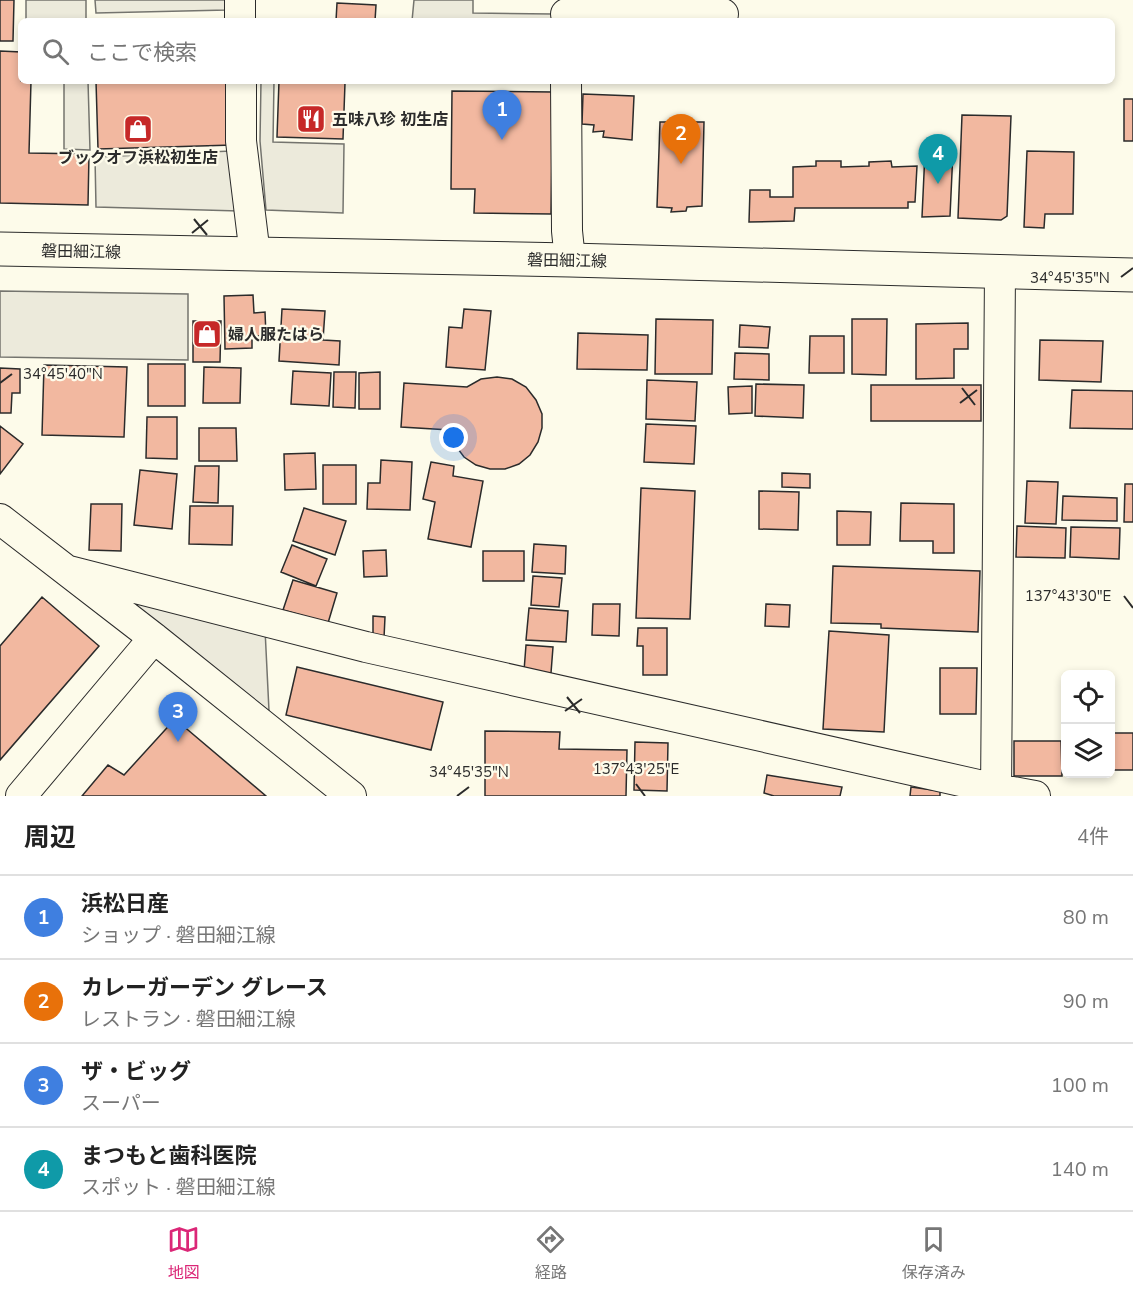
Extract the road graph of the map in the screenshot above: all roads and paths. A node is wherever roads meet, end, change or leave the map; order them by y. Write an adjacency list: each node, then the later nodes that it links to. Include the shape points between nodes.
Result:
1 (240, 0): 4 (street)
2 (566, 12): 3 (street)
3 (723, 14)
4 (240, 18)
5 (241, 84): 8 (street, via 241,141)
6 (567, 84): 9 (street)
7 (0, 249): 8 (main road, 磐田細江線)
8 (255, 255): 9 (main road, 磐田細江線)
9 (570, 260): 10 (main road, 磐田細江線)
10 (1000, 271): 11 (main road, 磐田細江線); 15 (street)
11 (1133, 275)
12 (0, 519): 13 (street)
13 (69, 571): 14 (street); 15 (street, via 366,647)
14 (154, 638): 16 (street); 17 (street)
15 (996, 792): 18 (street)
16 (21, 796)
17 (351, 796)
18 (1035, 796)

